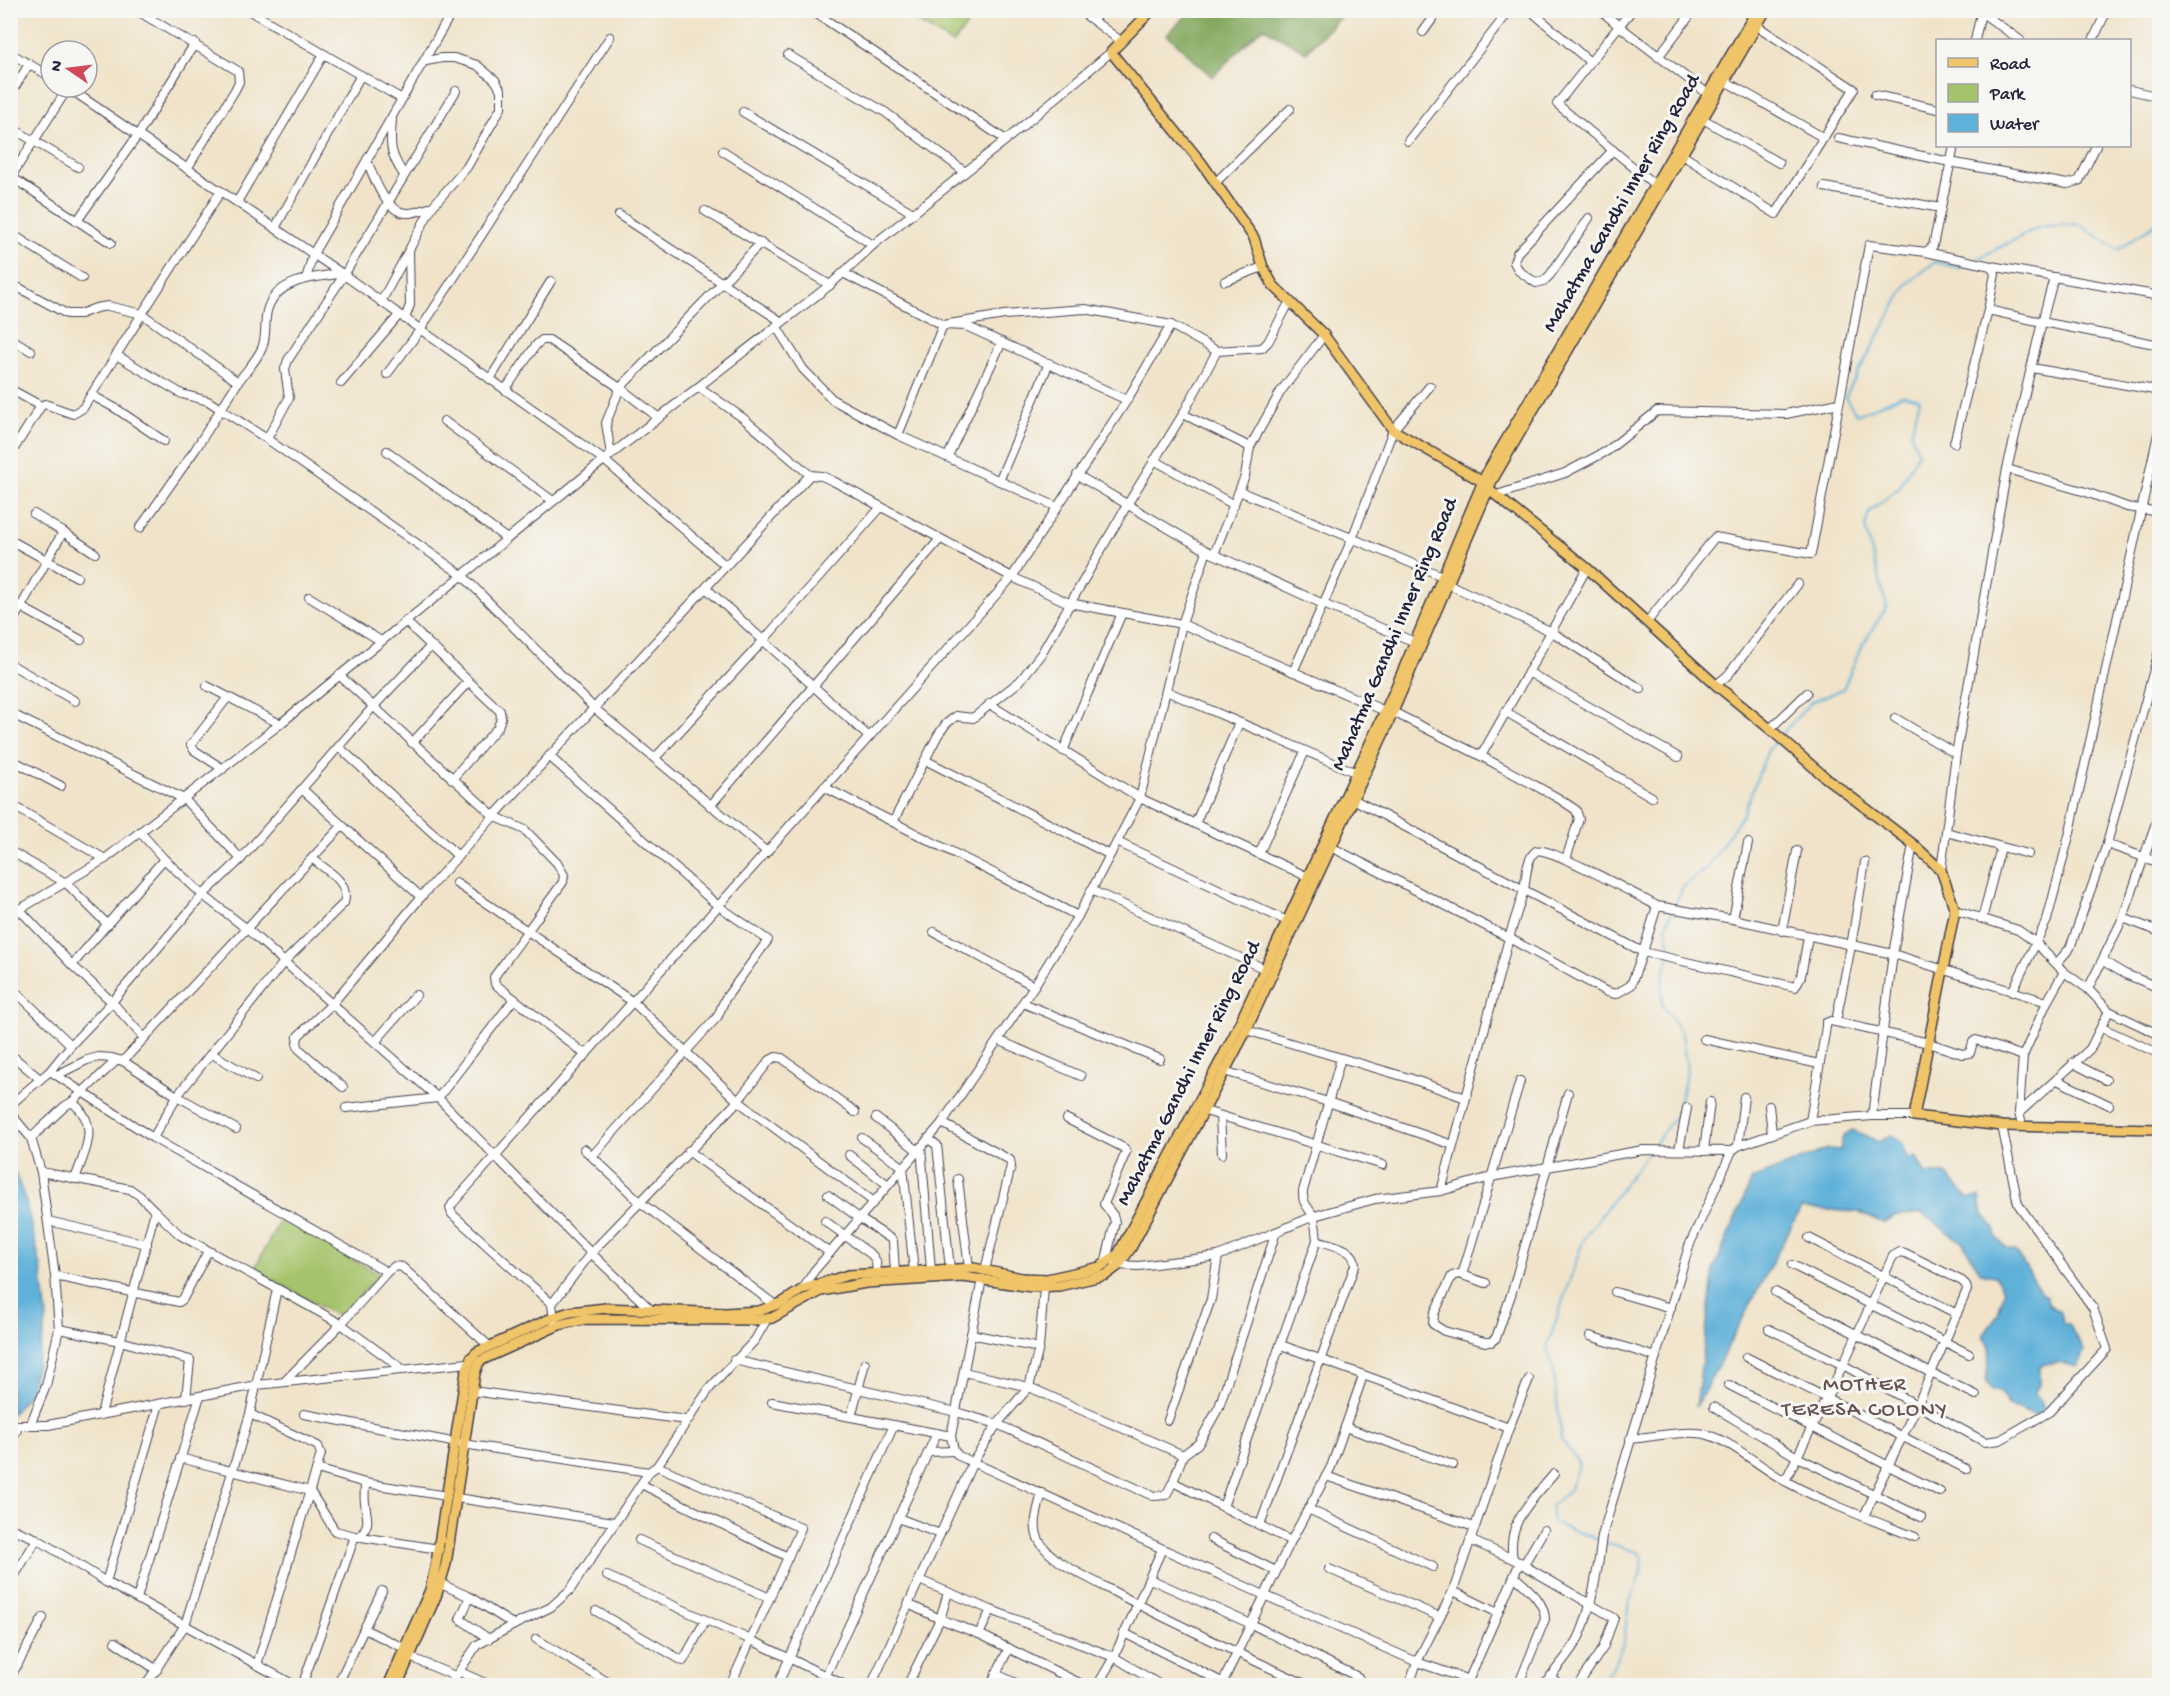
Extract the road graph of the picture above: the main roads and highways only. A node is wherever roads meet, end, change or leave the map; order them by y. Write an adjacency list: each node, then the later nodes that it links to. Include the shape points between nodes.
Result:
1 (1152, 10): 4 (main road, via 1111,52 1201,162 1254,238 1263,267 1274,285 1324,335 1393,430)
2 (1757, 10): 4 (main road, Mahatma Gandhi Inner Ring Road)
3 (1766, 10): 4 (main road, Mahatma Gandhi Inner Ring Road)
4 (1486, 485): 5 (main road, Mahatma Gandhi Inner Ring Road); 7 (main road, via 1587,568 1716,686 1941,870 1955,910 1914,1116 2002,1126)
5 (1445, 580): 6 (main road, Mahatma Gandhi Inner Ring Road); 6 (main road, Mahatma Gandhi Inner Ring Road, via 1415,642)
6 (1389, 712): 8 (main road, Mahatma Gandhi Inner Ring Road, via 1234,1035); 8 (main road, Mahatma Gandhi Inner Ring Road, via 1246,1030 1131,1248)
7 (2160, 1129)
8 (1110, 1264): 9 (main road, Mahatma Gandhi Inner Ring Road, via 1047,1279); 9 (main road, Mahatma Gandhi Inner Ring Road, via 1106,1275 1044,1288 1013,1285)
9 (984, 1274): 10 (main road, Mahatma Gandhi Inner Ring Road, via 834,1287 767,1319 599,1318); 10 (main road, Mahatma Gandhi Inner Ring Road, via 969,1268 839,1277 803,1289 759,1311 606,1308 570,1312)
10 (555, 1322): 11 (main road, Mahatma Gandhi Inner Ring Road, via 483,1359 476,1367); 11 (main road, Mahatma Gandhi Inner Ring Road, via 489,1346 468,1363)
11 (459, 1443): 12 (main road, Mahatma Gandhi Inner Ring Road)
12 (452, 1497): 13 (main road, Mahatma Gandhi Inner Ring Road, via 430,1590); 13 (main road, Mahatma Gandhi Inner Ring Road, via 441,1584)
13 (407, 1652): 14 (main road, Mahatma Gandhi Inner Ring Road); 15 (main road, Mahatma Gandhi Inner Ring Road)
14 (388, 1686)
15 (397, 1686)

